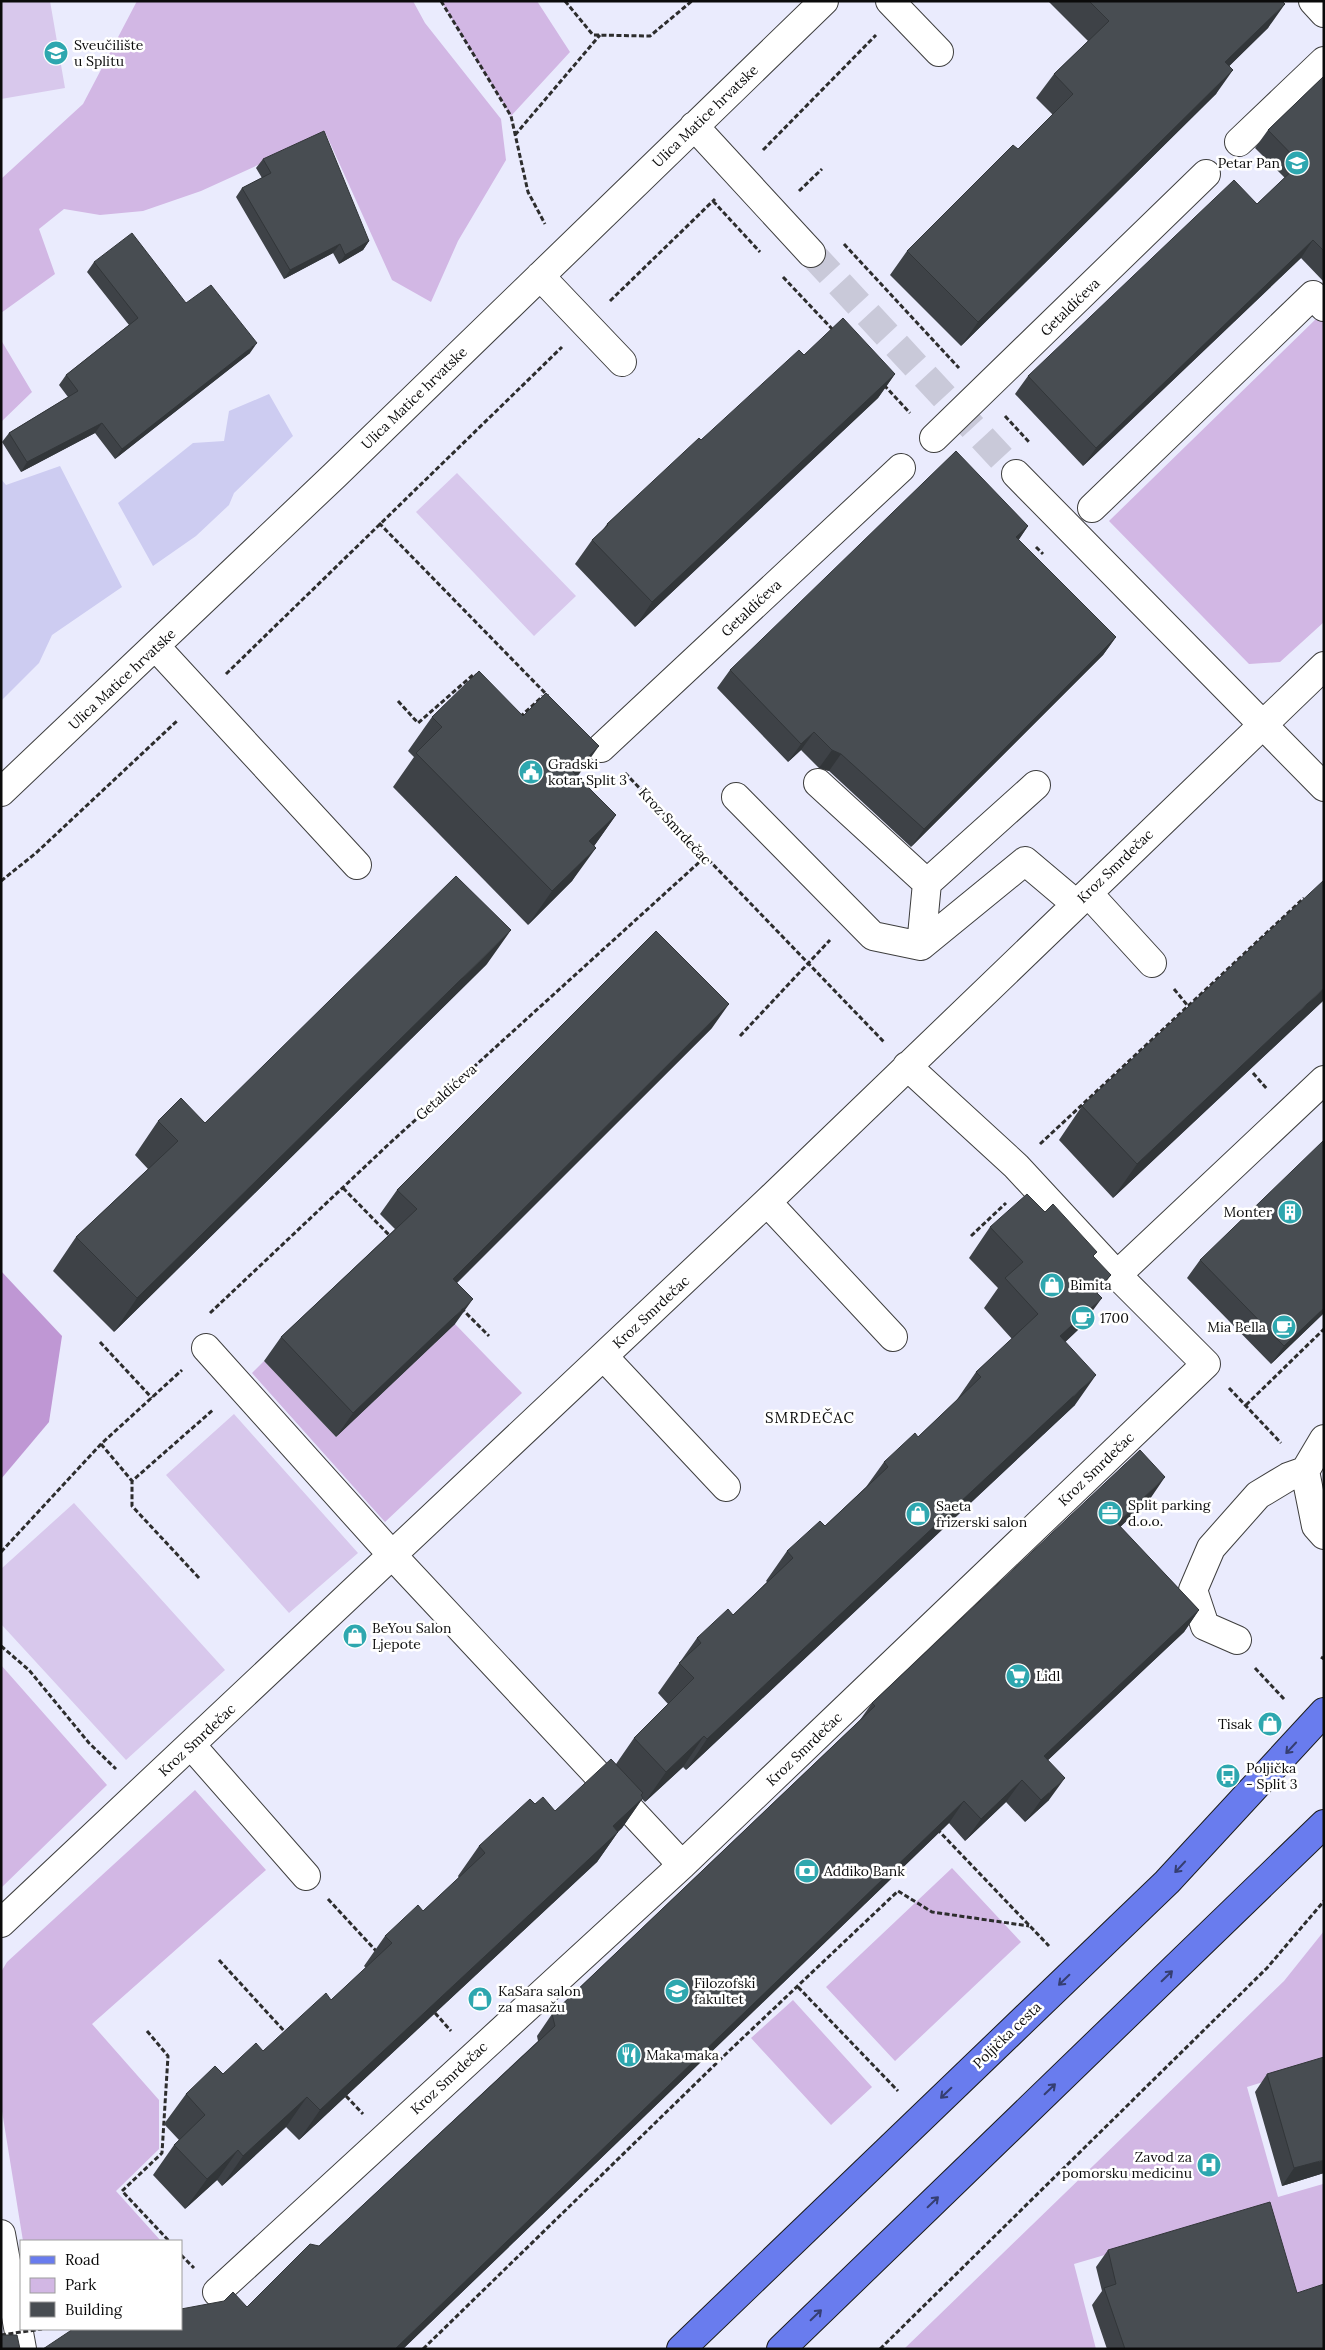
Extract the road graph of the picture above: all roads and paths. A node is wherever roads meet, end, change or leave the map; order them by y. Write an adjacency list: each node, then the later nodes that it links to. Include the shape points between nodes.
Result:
1 (441, 1): 12 (path, via 511,116)
2 (565, 1): 8 (path, via 593,35)
3 (692, 1): 8 (path, via 650,36)
4 (824, 1): 11 (street, Ulica Matice hrvatske)
5 (1313, 1): 7 (street)
6 (895, 6): 9 (street); 15 (path)
7 (1324, 13)
8 (600, 35): 12 (path)
9 (939, 52)
10 (1324, 61): 13 (street)
11 (694, 126): 15 (street); 20 (street, Ulica Matice hrvatske)
12 (515, 136): 20 (path, via 528,192)
13 (1239, 142)
14 (822, 169): 17 (path)
15 (740, 174): 18 (path); 19 (street)
16 (1206, 174): 30 (street, Getaldićeva)
17 (797, 193)
18 (713, 201): 21 (path); 26 (path)
19 (811, 253)
20 (562, 255): 23 (street, Ulica Matice hrvatske)
21 (767, 259)
22 (780, 274): 27 (path)
23 (540, 276): 26 (street); 38 (street, Ulica Matice hrvatske)
24 (1324, 307): 36 (street, via 1313,296)
25 (908, 312): 30 (path)
26 (586, 324): 28 (street); 37 (path)
27 (834, 332)
28 (622, 362)
29 (881, 382): 31 (path)
30 (982, 392): 32 (street, Getaldićeva); 33 (path)
31 (908, 411)
32 (934, 438)
33 (1030, 443)
34 (901, 468): 47 (street, Getaldićeva)
35 (1016, 474): 46 (street)
36 (1092, 508)
37 (379, 523): 41 (path); 42 (path)
38 (156, 646): 42 (street); 51 (street, Ulica Matice hrvatske)
39 (1324, 666): 46 (street, Kroz Smrdečac)
40 (480, 680): 44 (path, via 474,674 418,723)
41 (545, 694): 43 (path); 45 (path, via 520,718)
42 (202, 697): 54 (street); 55 (path, via 36,853)
43 (552, 700)
44 (398, 701)
45 (513, 712)
46 (1262, 724): 50 (street); 58 (street, Kroz Smrdečac)
47 (601, 748): 53 (path, Kroz Smrdečac)
48 (818, 783): 56 (street)
49 (1036, 784): 56 (street)
50 (1324, 787)
51 (1, 792)
52 (736, 797): 59 (street)
53 (705, 857): 61 (path, Kroz Smrdečac); 68 (path, Getaldićeva)
54 (357, 865)
55 (1, 881)
56 (927, 883): 60 (street)
57 (1310, 893): 66 (path)
58 (1082, 898): 60 (street, via 1025,861); 62 (street); 64 (street, Kroz Smrdečac)
59 (854, 916): 60 (street, via 873,936); 61 (path)
60 (921, 946)
61 (807, 963): 63 (path); 64 (path, Kroz Smrdečac)
62 (1152, 964)
63 (740, 1036)
64 (907, 1066): 67 (street); 69 (street, Kroz Smrdečac)
65 (1324, 1080): 72 (street)
66 (1060, 1126)
67 (1030, 1181): 70 (path); 72 (street)
68 (343, 1188): 71 (path); 74 (path, Getaldićeva)
69 (767, 1202): 77 (street); 80 (street, Kroz Smrdečac)
70 (971, 1236)
71 (399, 1244)
72 (1117, 1275): 81 (street)
73 (454, 1301): 76 (path)
74 (205, 1318)
75 (1324, 1329): 84 (path)
76 (489, 1336)
77 (893, 1337)
78 (100, 1342): 83 (path)
79 (206, 1348): 82 (street); 83 (path)
80 (604, 1357): 90 (street); 93 (street, Kroz Smrdečac)
81 (1206, 1364): 84 (path); 103 (street, Kroz Smrdečac)
82 (241, 1385): 89 (path); 93 (street)
83 (152, 1398): 87 (path)
84 (1246, 1405): 85 (path)
85 (1264, 1423)
86 (1324, 1439): 88 (street)
87 (101, 1444): 89 (path); 92 (path)
88 (1305, 1471): 91 (street, via 1316,1526); 96 (street, via 1258,1495 1211,1548 1193,1590 1205,1626)
89 (132, 1481): 94 (path, via 132,1506)
90 (726, 1488)
91 (1324, 1535)
92 (1, 1552)
93 (393, 1556): 99 (street, Kroz Smrdečac); 103 (street)
94 (199, 1578)
95 (1, 1646): 100 (path, via 29,1670 89,1742)
96 (1244, 1652): 97 (path)
97 (1284, 1699)
98 (1324, 1712): 122 (main road, Poljička cesta, one-way to 122, via 1167,1882)
99 (192, 1745): 100 (street, Kroz Smrdečac); 104 (street)
100 (141, 1793): 106 (street, Kroz Smrdečac)
101 (1324, 1824): 123 (main road, one-way to 101)
102 (937, 1828): 107 (path)
103 (682, 1865): 117 (street, Kroz Smrdečac)
104 (306, 1876): 109 (path)
105 (1324, 1901): 124 (path, via 1267,1968)
106 (1, 1923)
107 (1030, 1926): 108 (path); 111 (path, via 932,1912 898,1892)
108 (1049, 1946)
109 (378, 1953)
110 (219, 1960): 113 (path)
111 (798, 1986): 114 (path); 121 (path)
112 (148, 2031): 116 (path, via 168,2056 162,2153 122,2191)
113 (290, 2037)
114 (898, 2090)
115 (1, 2234): 120 (street)
116 (168, 2240)
117 (217, 2292)
118 (35, 2330): 119 (path, bridge)
119 (1, 2335)
120 (22, 2349)
121 (423, 2349)
122 (681, 2349)
123 (781, 2349)
124 (880, 2349)

